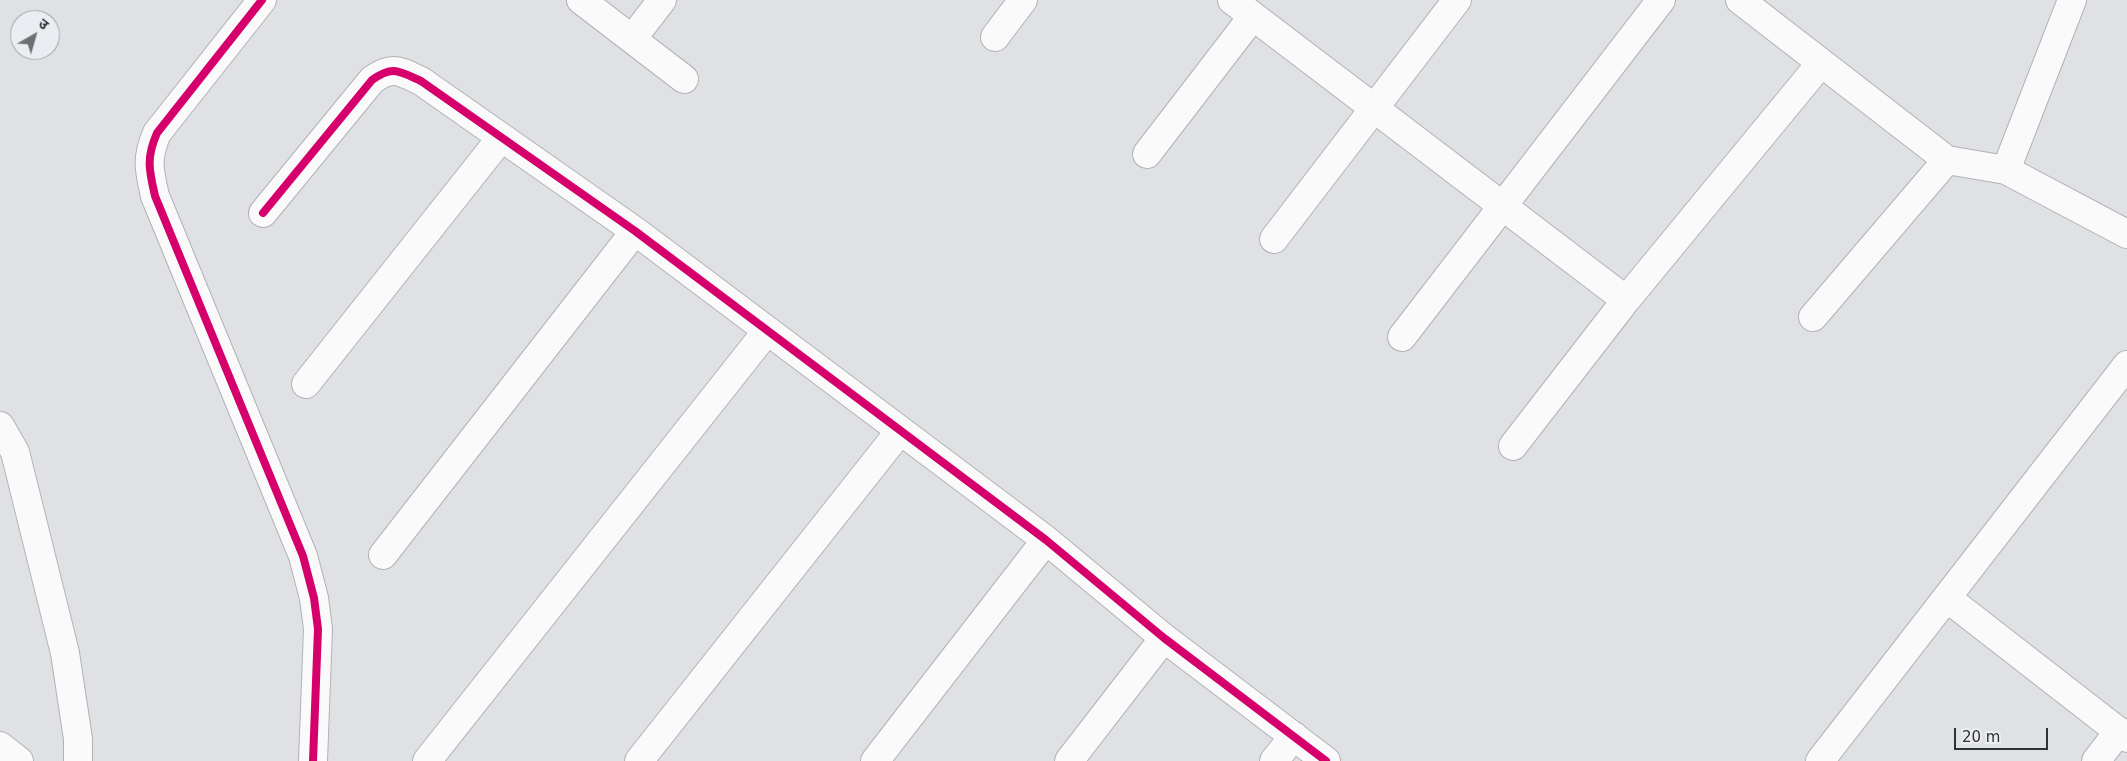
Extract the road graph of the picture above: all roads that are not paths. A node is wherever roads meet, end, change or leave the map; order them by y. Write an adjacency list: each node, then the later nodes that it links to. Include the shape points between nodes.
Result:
1 (262, 0): 42 (street, via 156,133 148,167 156,196 305,564 318,629)
2 (581, 0): 11 (street)
3 (662, 0): 11 (street)
4 (1023, 0): 10 (street)
5 (1458, 0): 14 (street)
6 (1661, 0): 19 (street)
7 (1740, 0): 12 (street)
8 (2072, 0): 18 (street)
9 (1242, 8): 14 (street); 16 (street)
10 (995, 37)
11 (632, 39): 13 (street)
12 (1821, 63): 17 (street); 24 (street)
13 (684, 79)
14 (1375, 109): 19 (street); 23 (street)
15 (501, 138): 20 (street, via 421,81 400,71 385,71 372,80); 21 (street); 29 (street)
16 (1147, 154)
17 (1947, 160): 18 (street); 25 (street)
18 (2006, 170): 22 (street)
19 (1502, 205): 24 (street); 27 (street)
20 (264, 213)
21 (634, 231): 26 (street); 34 (street)
22 (2127, 234)
23 (1274, 239)
24 (1626, 300): 32 (street)
25 (1813, 317)
26 (767, 331): 31 (street); 43 (street)
27 (1402, 337)
28 (2127, 365): 35 (street)
29 (306, 384)
30 (0, 426): 41 (street, via 15,452 65,653 78,739)
31 (900, 430): 33 (street); 44 (street)
32 (1513, 446)
33 (1046, 540): 36 (street); 45 (street)
34 (383, 556)
35 (1947, 598): 37 (street); 49 (street)
36 (1164, 638): 38 (street); 46 (street)
37 (2123, 735): 50 (street)
38 (1294, 736): 47 (street); 48 (street)
39 (0, 746): 40 (street)
40 (19, 761)
41 (78, 761)
42 (313, 761)
43 (427, 761)
44 (639, 761)
45 (875, 761)
46 (1069, 761)
47 (1274, 761)
48 (1326, 761)
49 (1820, 761)
50 (2096, 761)

